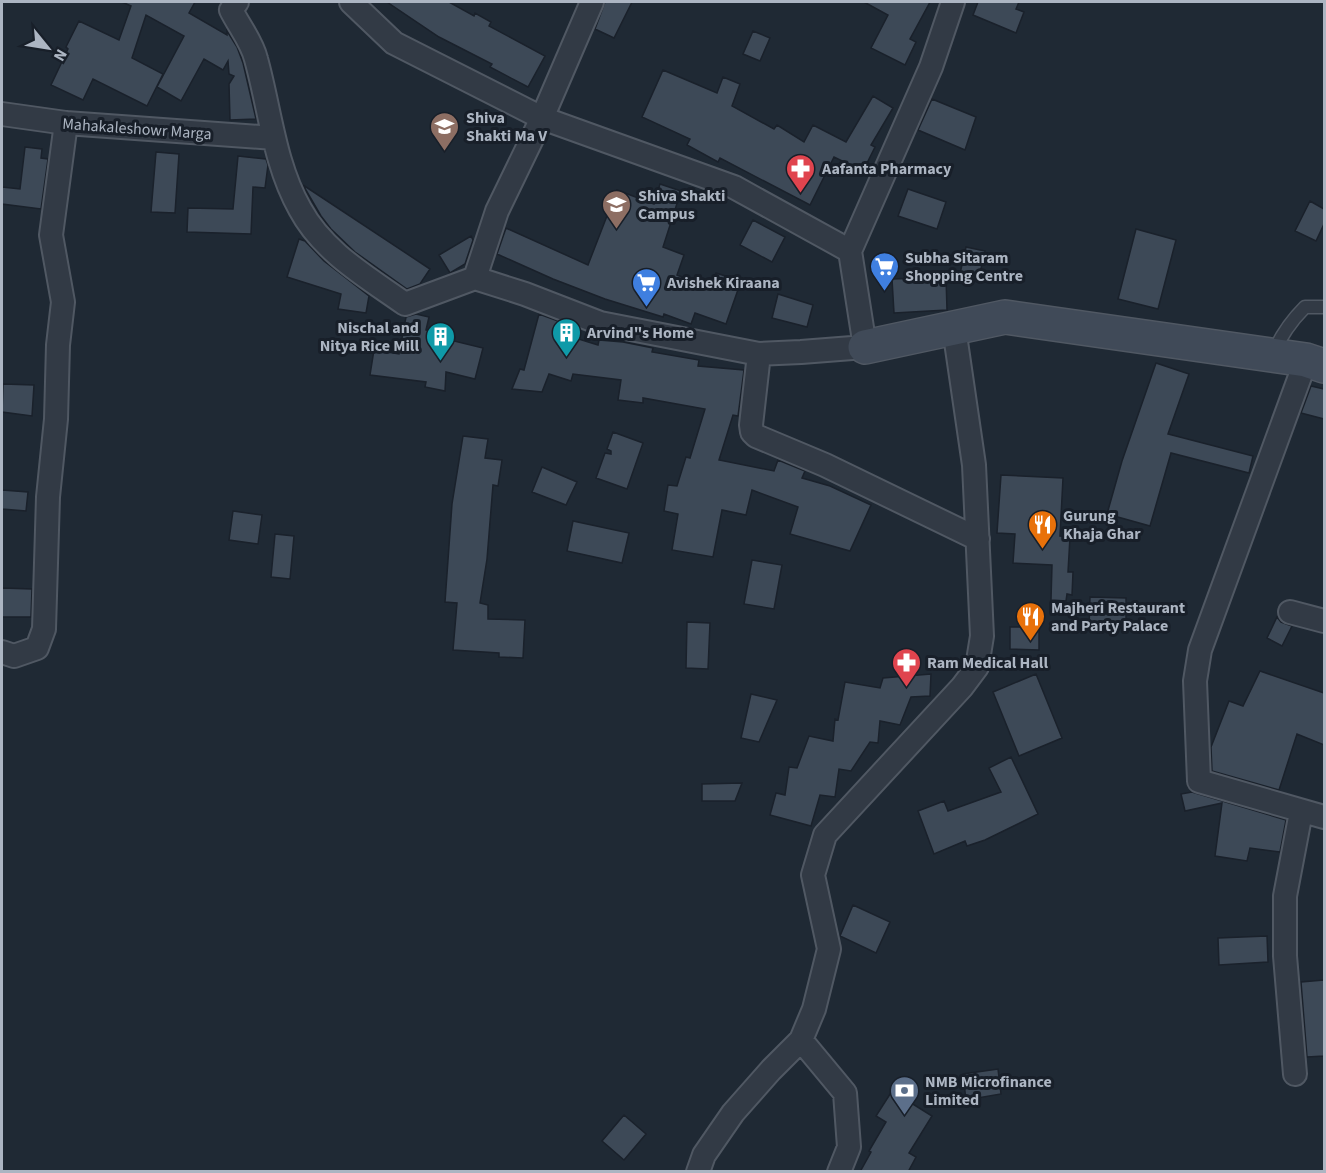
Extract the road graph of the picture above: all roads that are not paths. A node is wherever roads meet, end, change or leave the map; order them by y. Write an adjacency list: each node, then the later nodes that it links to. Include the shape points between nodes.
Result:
1 (351, 2): 6 (street, via 394,43)
2 (592, 2): 6 (street)
3 (953, 2): 9 (street, via 931,67)
4 (231, 4): 8 (street, via 256,56)
5 (2, 114): 7 (street, Mahakaleshowr Marga)
6 (542, 118): 9 (street, via 734,187); 10 (street, via 497,211)
7 (66, 123): 8 (street, Mahakaleshowr Marga); 20 (street, via 51,235 63,302 48,497 44,629 37,648 14,656)
8 (274, 138): 10 (street, via 300,210 316,232 337,255 405,304)
9 (850, 251): 13 (street)
10 (475, 278): 14 (street, via 600,323)
11 (1324, 307): 15 (lane, via 1305,307 1280,337)
12 (954, 328): 13 (main road); 15 (main road, via 1005,317); 17 (street, via 974,465)
13 (865, 346): 14 (street)
14 (759, 354): 17 (street, via 751,425 756,436 825,465)
15 (1273, 356): 16 (main road)
16 (1315, 363): 21 (street, via 1200,650 1196,681 1199,781)
17 (978, 540): 23 (street, via 982,636 977,667 825,835 813,876 829,949 814,1009)
18 (1290, 612): 19 (street)
19 (1324, 621)
20 (2, 652)
21 (1301, 812): 22 (street); 24 (street, via 1285,896 1285,956)
22 (1324, 817)
23 (801, 1040): 25 (street, via 733,1113 704,1155); 26 (street, via 845,1093 849,1147)
24 (1295, 1074)
25 (698, 1172)
26 (839, 1172)

